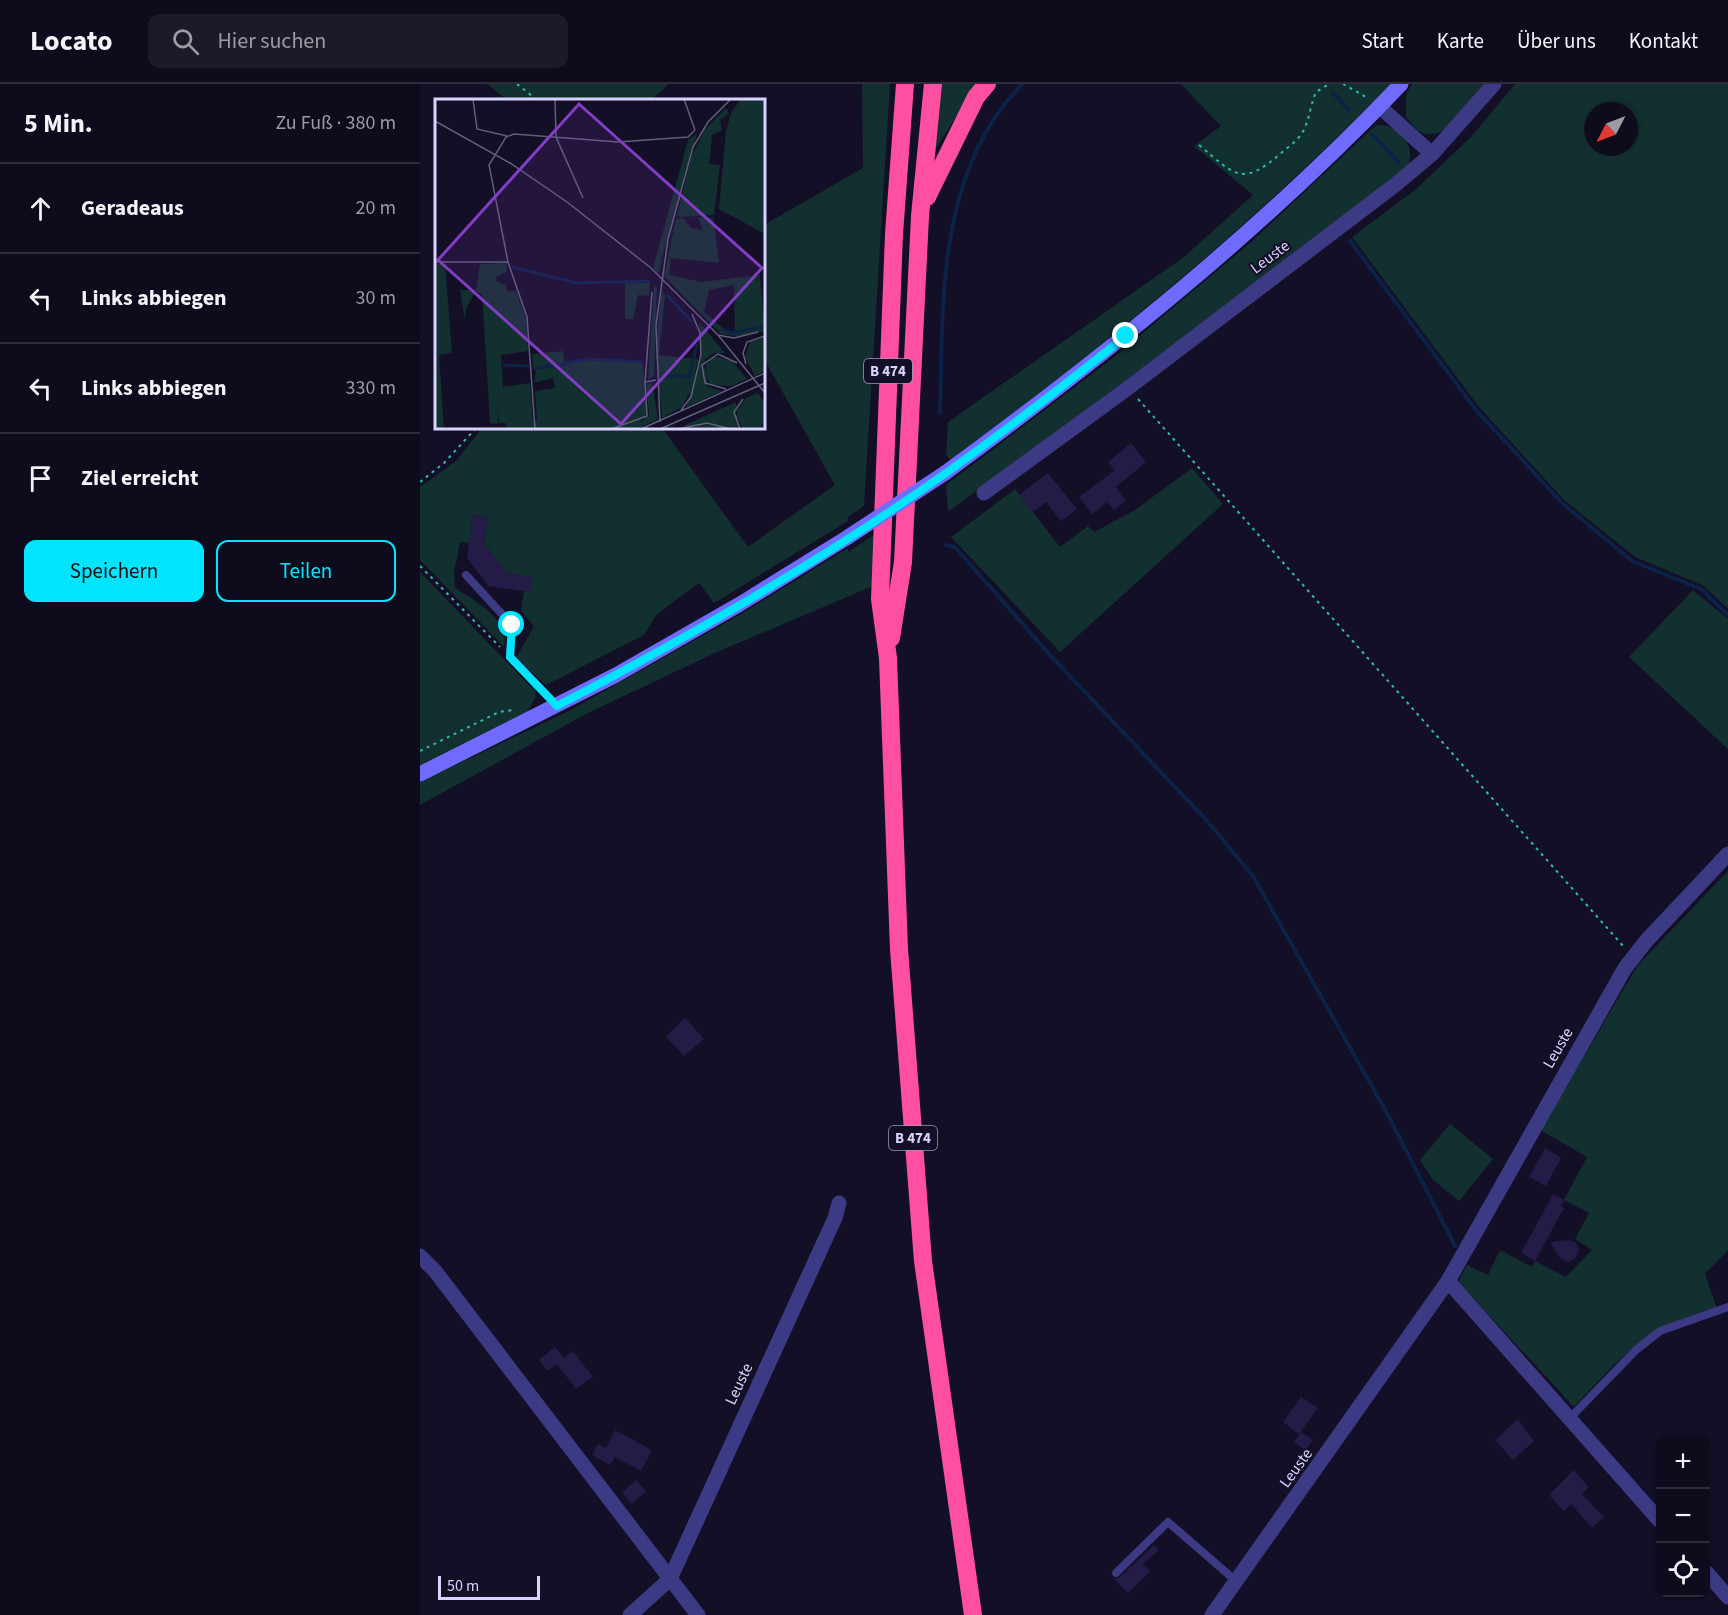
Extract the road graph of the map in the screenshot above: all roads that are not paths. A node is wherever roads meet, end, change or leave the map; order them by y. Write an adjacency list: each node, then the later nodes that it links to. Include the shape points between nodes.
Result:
1 (905, 84): 11 (highway, B 474, via 879,566 879,599)
2 (933, 84): 8 (highway, B 474)
3 (987, 84): 8 (highway, via 949,149)
4 (1401, 84): 6 (main road)
5 (1494, 84): 7 (street, Leuste)
6 (1379, 106): 7 (street); 12 (main road, bridge, via 1206,268 1049,397 945,473 678,640)
7 (1432, 154): 9 (street, Leuste, via 1128,388)
8 (920, 216): 11 (highway, B 474, via 903,562)
9 (984, 493)
10 (466, 575): 12 (lane, via 512,625 510,657)
11 (888, 658): 28 (highway, B 474, via 899,949 922,1261)
12 (557, 706): 13 (main road)
13 (420, 774)
14 (1728, 854): 17 (street, Leuste, via 1634,957 1552,1093)
15 (839, 1203): 23 (street, Leuste)
16 (420, 1256): 23 (street)
17 (1448, 1281): 19 (street); 24 (street, Leuste)
18 (1728, 1307): 19 (lane, via 1660,1331 1636,1350)
19 (1569, 1419): 20 (street)
20 (1656, 1517)
21 (1116, 1573): 24 (lane, via 1168,1522)
22 (1710, 1577): 25 (street)
23 (669, 1579): 26 (street, Leuste); 27 (street)
24 (1236, 1581): 29 (street, Leuste)
25 (1728, 1597)
26 (630, 1615)
27 (698, 1615)
28 (973, 1615)
29 (1212, 1615)

